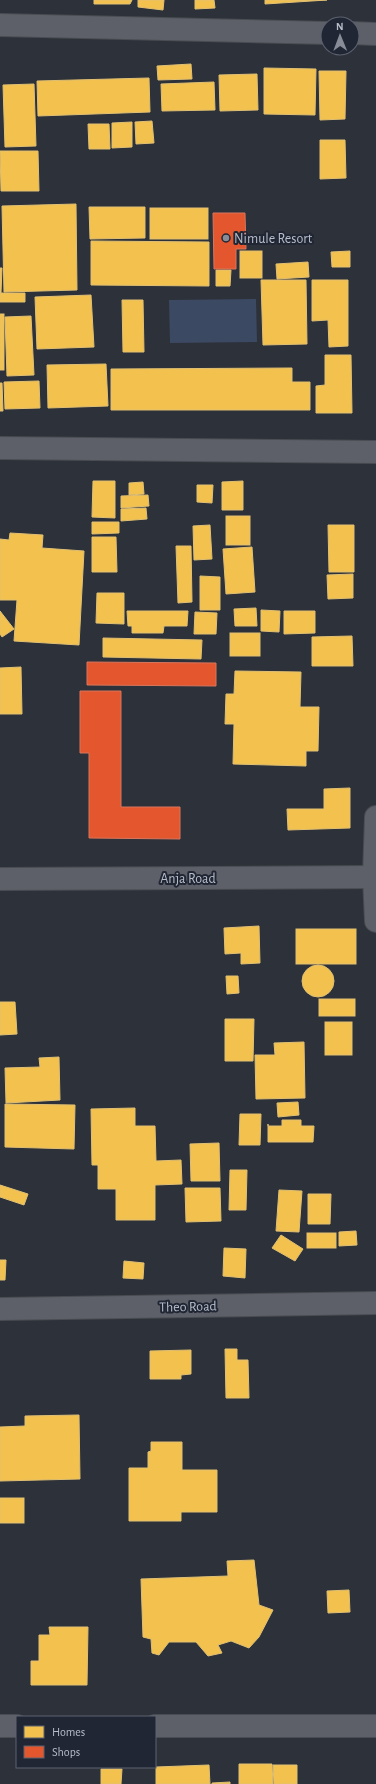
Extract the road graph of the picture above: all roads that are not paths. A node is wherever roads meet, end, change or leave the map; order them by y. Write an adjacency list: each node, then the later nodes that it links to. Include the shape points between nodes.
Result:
1 (0, 25): 2 (street)
2 (320, 32)
3 (360, 33): 4 (street)
4 (376, 34)
5 (0, 448): 6 (street)
6 (376, 452)
7 (376, 817): 8 (street)
8 (375, 877): 9 (street, Anja Road); 10 (street)
9 (0, 879)
10 (376, 921)
11 (376, 1303): 12 (street, Theo Road)
12 (0, 1309)
13 (0, 1726): 14 (street)
14 (16, 1726)
15 (156, 1726): 16 (street)
16 (376, 1726)

